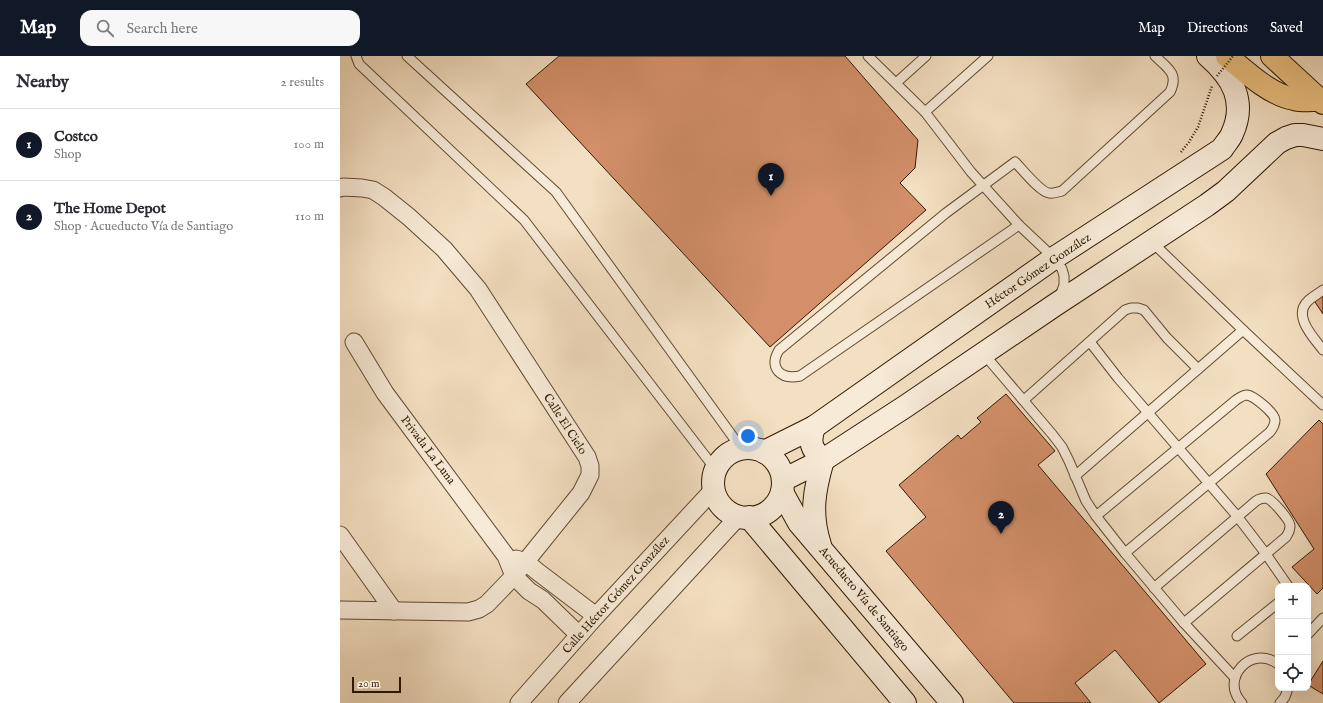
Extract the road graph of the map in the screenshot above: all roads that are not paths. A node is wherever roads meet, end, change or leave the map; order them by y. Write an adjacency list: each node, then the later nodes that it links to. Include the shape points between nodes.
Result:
1 (356, 56): 36 (lane, via 359,64 524,220)
2 (406, 56): 31 (lane, via 556,192)
3 (868, 56): 10 (lane)
4 (926, 56): 10 (lane)
5 (988, 56): 12 (lane)
6 (1155, 56): 14 (lane, via 1174,76 1170,92 1062,191 1050,194 1043,191 1015,162)
7 (1208, 56): 18 (street, Héctor Gómez González, via 1220,67 1236,92 1237,122 1222,149)
8 (1226, 56): 11 (highway, via 1282,96)
9 (1272, 56): 11 (highway)
10 (896, 83): 12 (lane)
11 (1321, 102)
12 (925, 112): 14 (lane)
13 (1323, 139): 17 (street, via 1303,134 1277,143 1226,192)
14 (984, 186): 16 (lane); 16 (lane, via 946,213 779,350 775,356 778,372 792,378 800,376)
15 (340, 188): 47 (street, Calle El Cielo, via 373,190 409,217 444,249 478,289 587,457 590,475 582,493)
16 (1019, 225): 18 (lane)
17 (1152, 242): 20 (street); 21 (lane)
18 (1054, 258): 20 (lane, via 1062,268 1064,276 1064,285); 30 (street, Héctor Gómez González)
19 (1323, 290): 24 (lane, via 1308,301 1302,311 1305,326)
20 (1055, 305): 25 (street)
21 (1243, 330): 26 (lane); 28 (lane)
22 (354, 342): 46 (street, Privada La Luna, via 385,392)
23 (1090, 342): 26 (lane, via 1125,310 1138,308 1144,310); 27 (lane); 29 (lane)
24 (1323, 350)
25 (983, 353): 27 (lane); 34 (street)
26 (1198, 370): 29 (lane)
27 (1024, 400): 35 (lane, via 1062,447)
28 (1323, 405)
29 (1149, 412): 32 (lane); 35 (lane)
30 (814, 427): 33 (street, Héctor Gómez González); 34 (street, via 811,445)
31 (741, 448): 33 (street, via 753,448); 36 (street, via 730,452 722,460)
32 (1179, 448): 37 (lane); 37 (lane, via 1242,396 1253,397 1273,414 1274,426 1270,432); 39 (lane)
33 (764, 452): 38 (street, via 774,459 780,469)
34 (823, 460): 38 (street); 43 (street, via 816,483 814,514 815,530)
35 (1075, 476): 39 (lane)
36 (715, 479): 41 (street, via 718,501 727,510); 56 (street, Calle Héctor Gómez González)
37 (1209, 483): 40 (lane); 44 (lane)
38 (782, 486): 41 (street, via 777,502 770,510 760,515); 43 (street, Acueducto Vía de Santiago, via 799,523)
39 (1096, 516): 44 (lane)
40 (1237, 516): 45 (lane); 45 (lane, via 1256,500 1266,498 1271,500 1289,521 1289,532 1286,537); 51 (lane)
41 (744, 517): 67 (street); 68 (street)
42 (340, 535): 55 (street)
43 (821, 548): 69 (street, Acueducto Vía de Santiago)
44 (1125, 553): 51 (lane)
45 (1266, 554): 49 (lane); 58 (lane)
46 (506, 556): 47 (street); 48 (street, Privada La Luna)
47 (526, 562): 48 (street, Calle El Cielo); 50 (street)
48 (514, 576): 52 (street); 55 (street, Calle El Cielo, via 479,609 468,612)
49 (1286, 583)
50 (555, 584): 52 (street); 56 (street)
51 (1154, 588): 58 (lane)
52 (543, 600): 60 (street)
53 (1275, 606): 61 (lane)
54 (340, 610): 55 (street, Calle El Cielo)
55 (394, 611)
56 (596, 616): 60 (street, Calle Héctor Gómez González)
57 (1323, 618): 59 (lane)
58 (1184, 623): 63 (lane)
59 (1311, 631)
60 (579, 634): 66 (street, Calle Héctor Gómez González)
61 (1237, 636)
62 (1275, 662): 63 (lane, via 1255,658 1242,665)
63 (1235, 678): 65 (lane, via 1234,685)
64 (1287, 691): 70 (lane)
65 (1240, 702)
66 (519, 703)
67 (567, 703)
68 (905, 703)
69 (952, 703)
70 (1280, 703)

